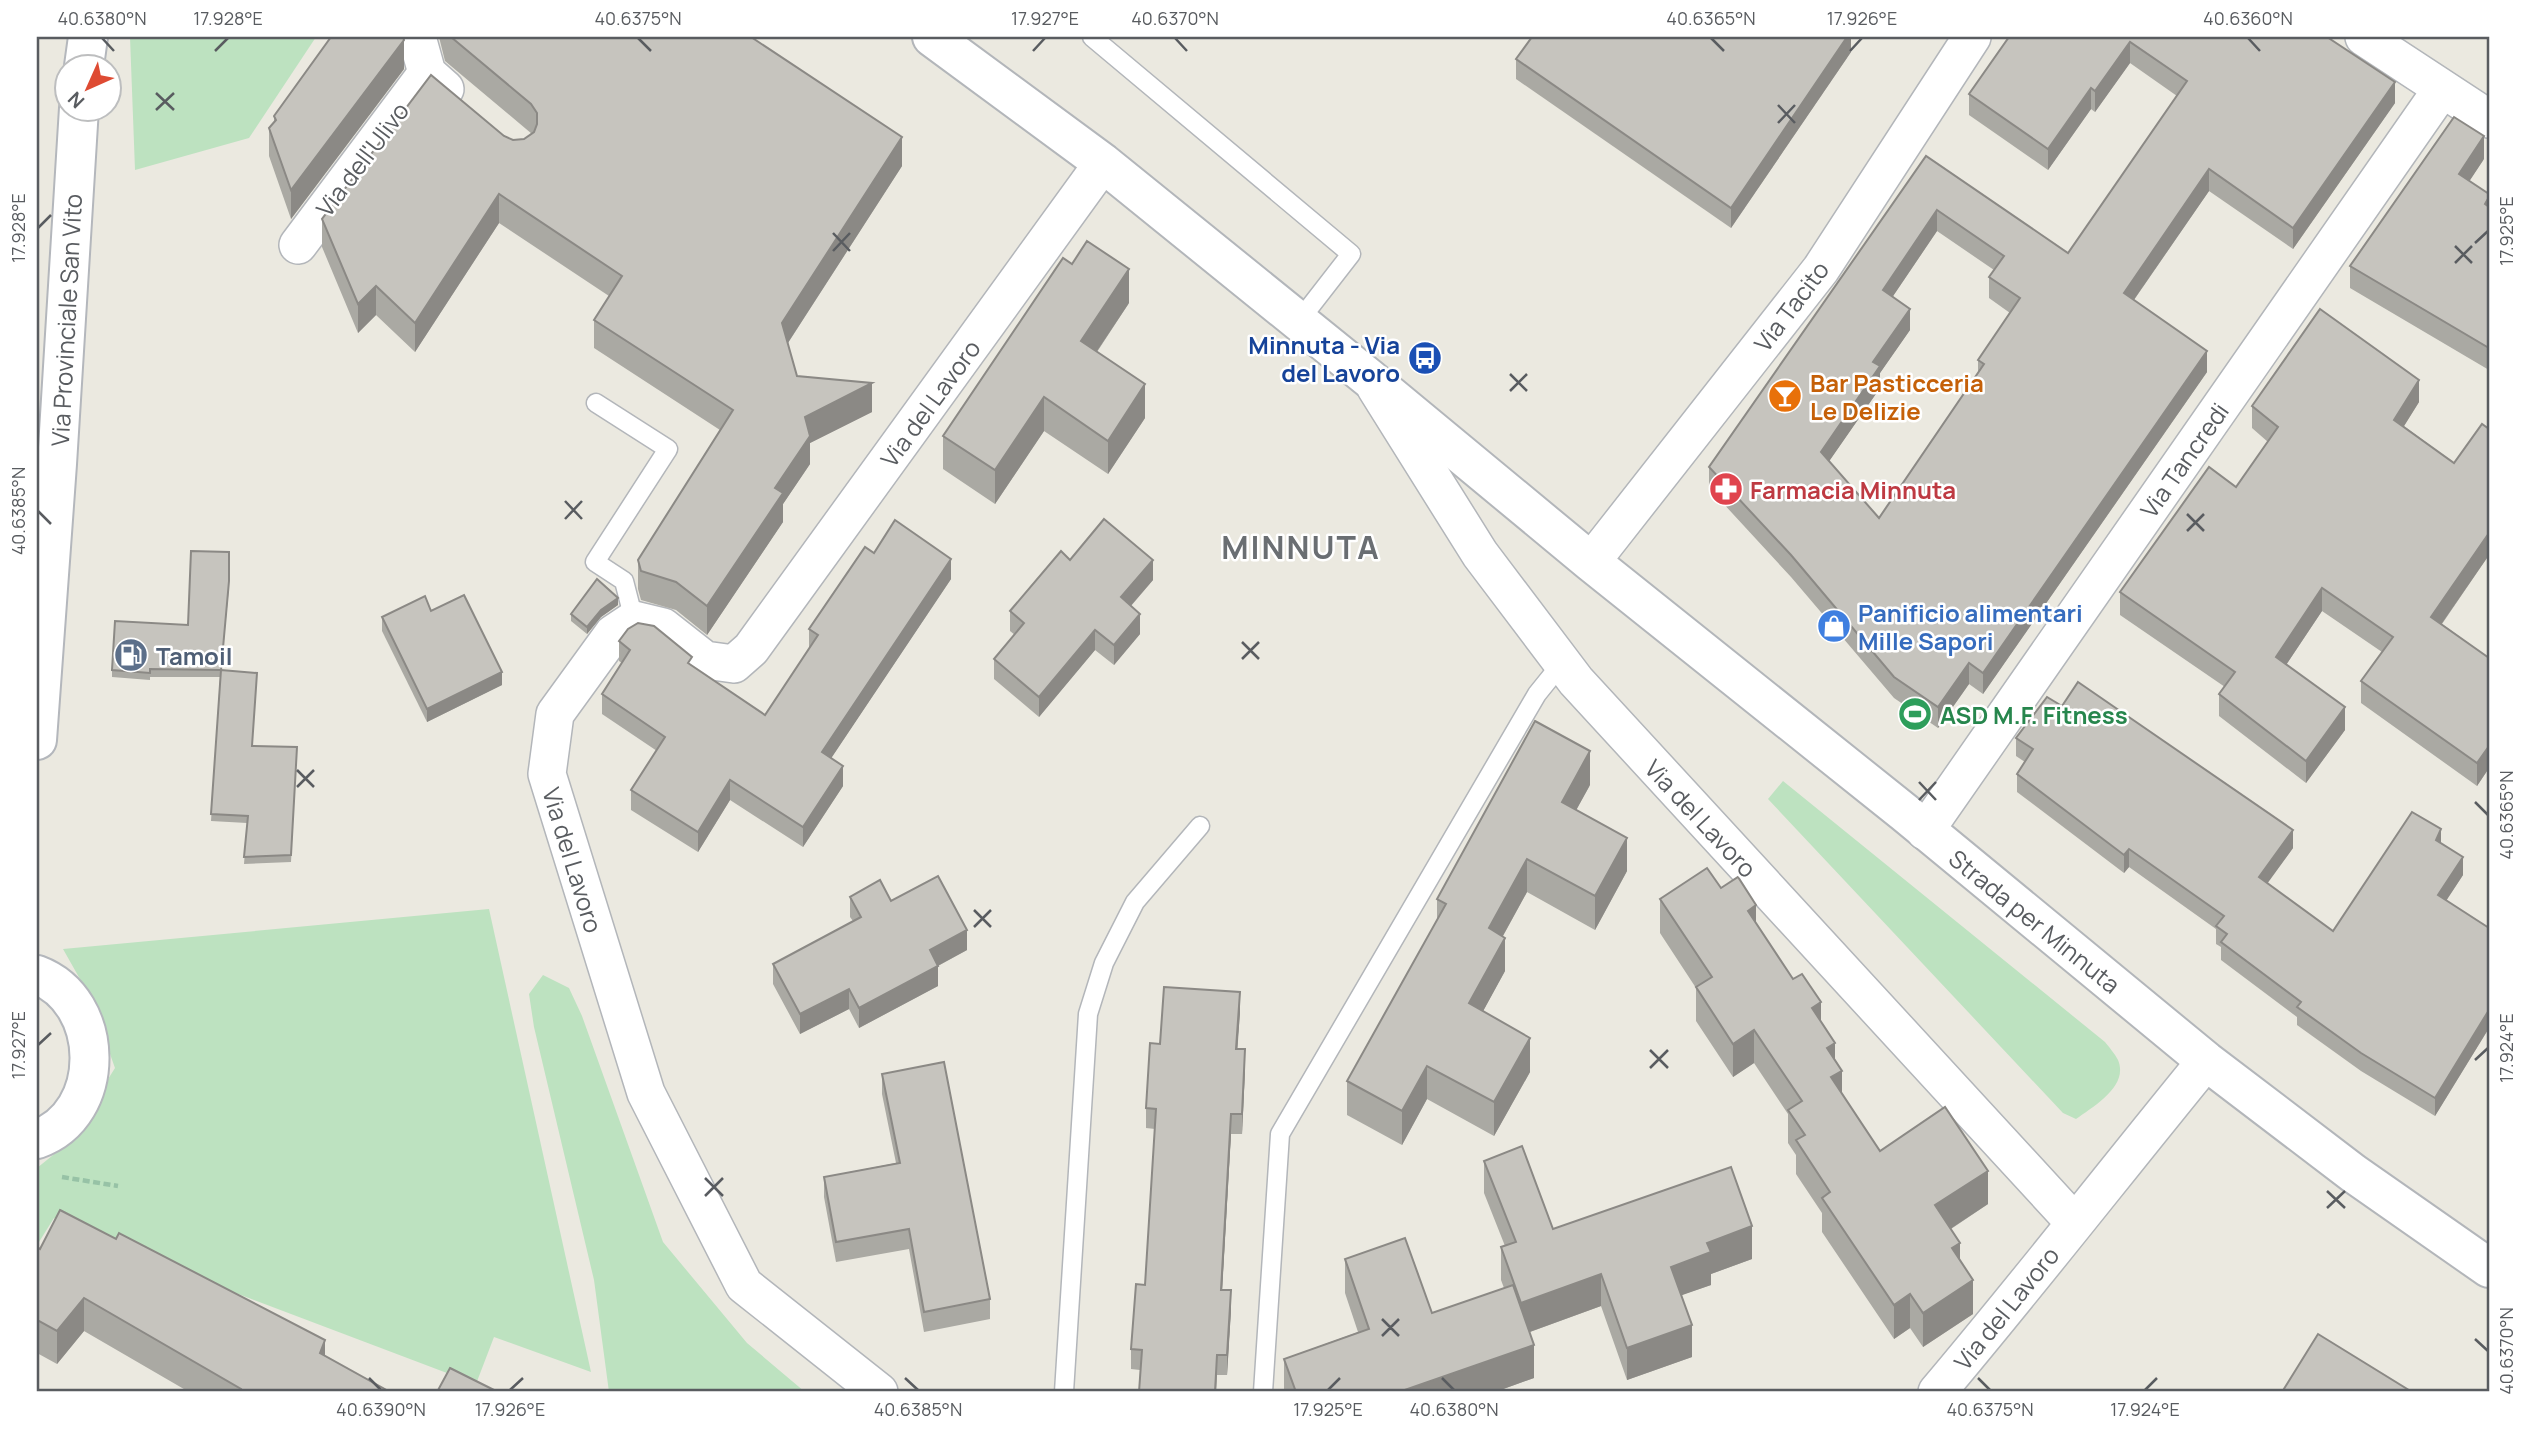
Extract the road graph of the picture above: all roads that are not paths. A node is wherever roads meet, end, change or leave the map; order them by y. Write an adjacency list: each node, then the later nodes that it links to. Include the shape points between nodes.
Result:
1 (417, 37): 6 (street)
2 (932, 37): 11 (street, Via del Lavoro)
3 (1092, 37): 13 (lane, via 1351,254)
4 (1972, 37): 16 (street, Via Tacito, via 1821,270)
5 (2364, 37): 7 (street)
6 (427, 74): 8 (street); 12 (street, Via dell'Ulivo)
7 (2442, 89): 9 (street); 21 (street, Via Tancredi)
8 (467, 107)
9 (2489, 119)
10 (78, 122): 19 (street, Via Provinciale San Vito)
11 (1103, 163): 13 (street, Via del Lavoro); 17 (street, Via del Lavoro, via 751,649 734,664 705,660 663,627)
12 (298, 245)
13 (1299, 321): 14 (street, Via del Lavoro)
14 (1370, 379): 16 (street, Via del Lavoro); 18 (street, Via del Lavoro, via 1480,554)
15 (596, 403): 17 (lane, via 668,449 595,562 624,581)
16 (1591, 562): 21 (street, Strada per Minnuta)
17 (634, 620): 27 (street, Via del Lavoro, via 613,634 555,714 547,774 646,1093 744,1285)
18 (1562, 663): 25 (street, Via del Lavoro); 29 (lane, via 1537,694 1280,1134)
19 (37, 740)
20 (1200, 826): 28 (lane, via 1135,902 1104,962 1088,1014)
21 (1925, 831): 23 (street, Strada per Minnuta)
22 (37, 975): 24 (street, via 70,999 86,1027 91,1058 85,1090 68,1116)
23 (2206, 1061): 25 (street, Via del Lavoro); 26 (street, Strada per Minnuta, via 2353,1173)
24 (37, 1139)
25 (2074, 1222): 30 (street, Via del Lavoro, via 2029,1284)
26 (2489, 1268)
27 (879, 1392)
28 (1064, 1392)
29 (1263, 1392)
30 (1937, 1392)

